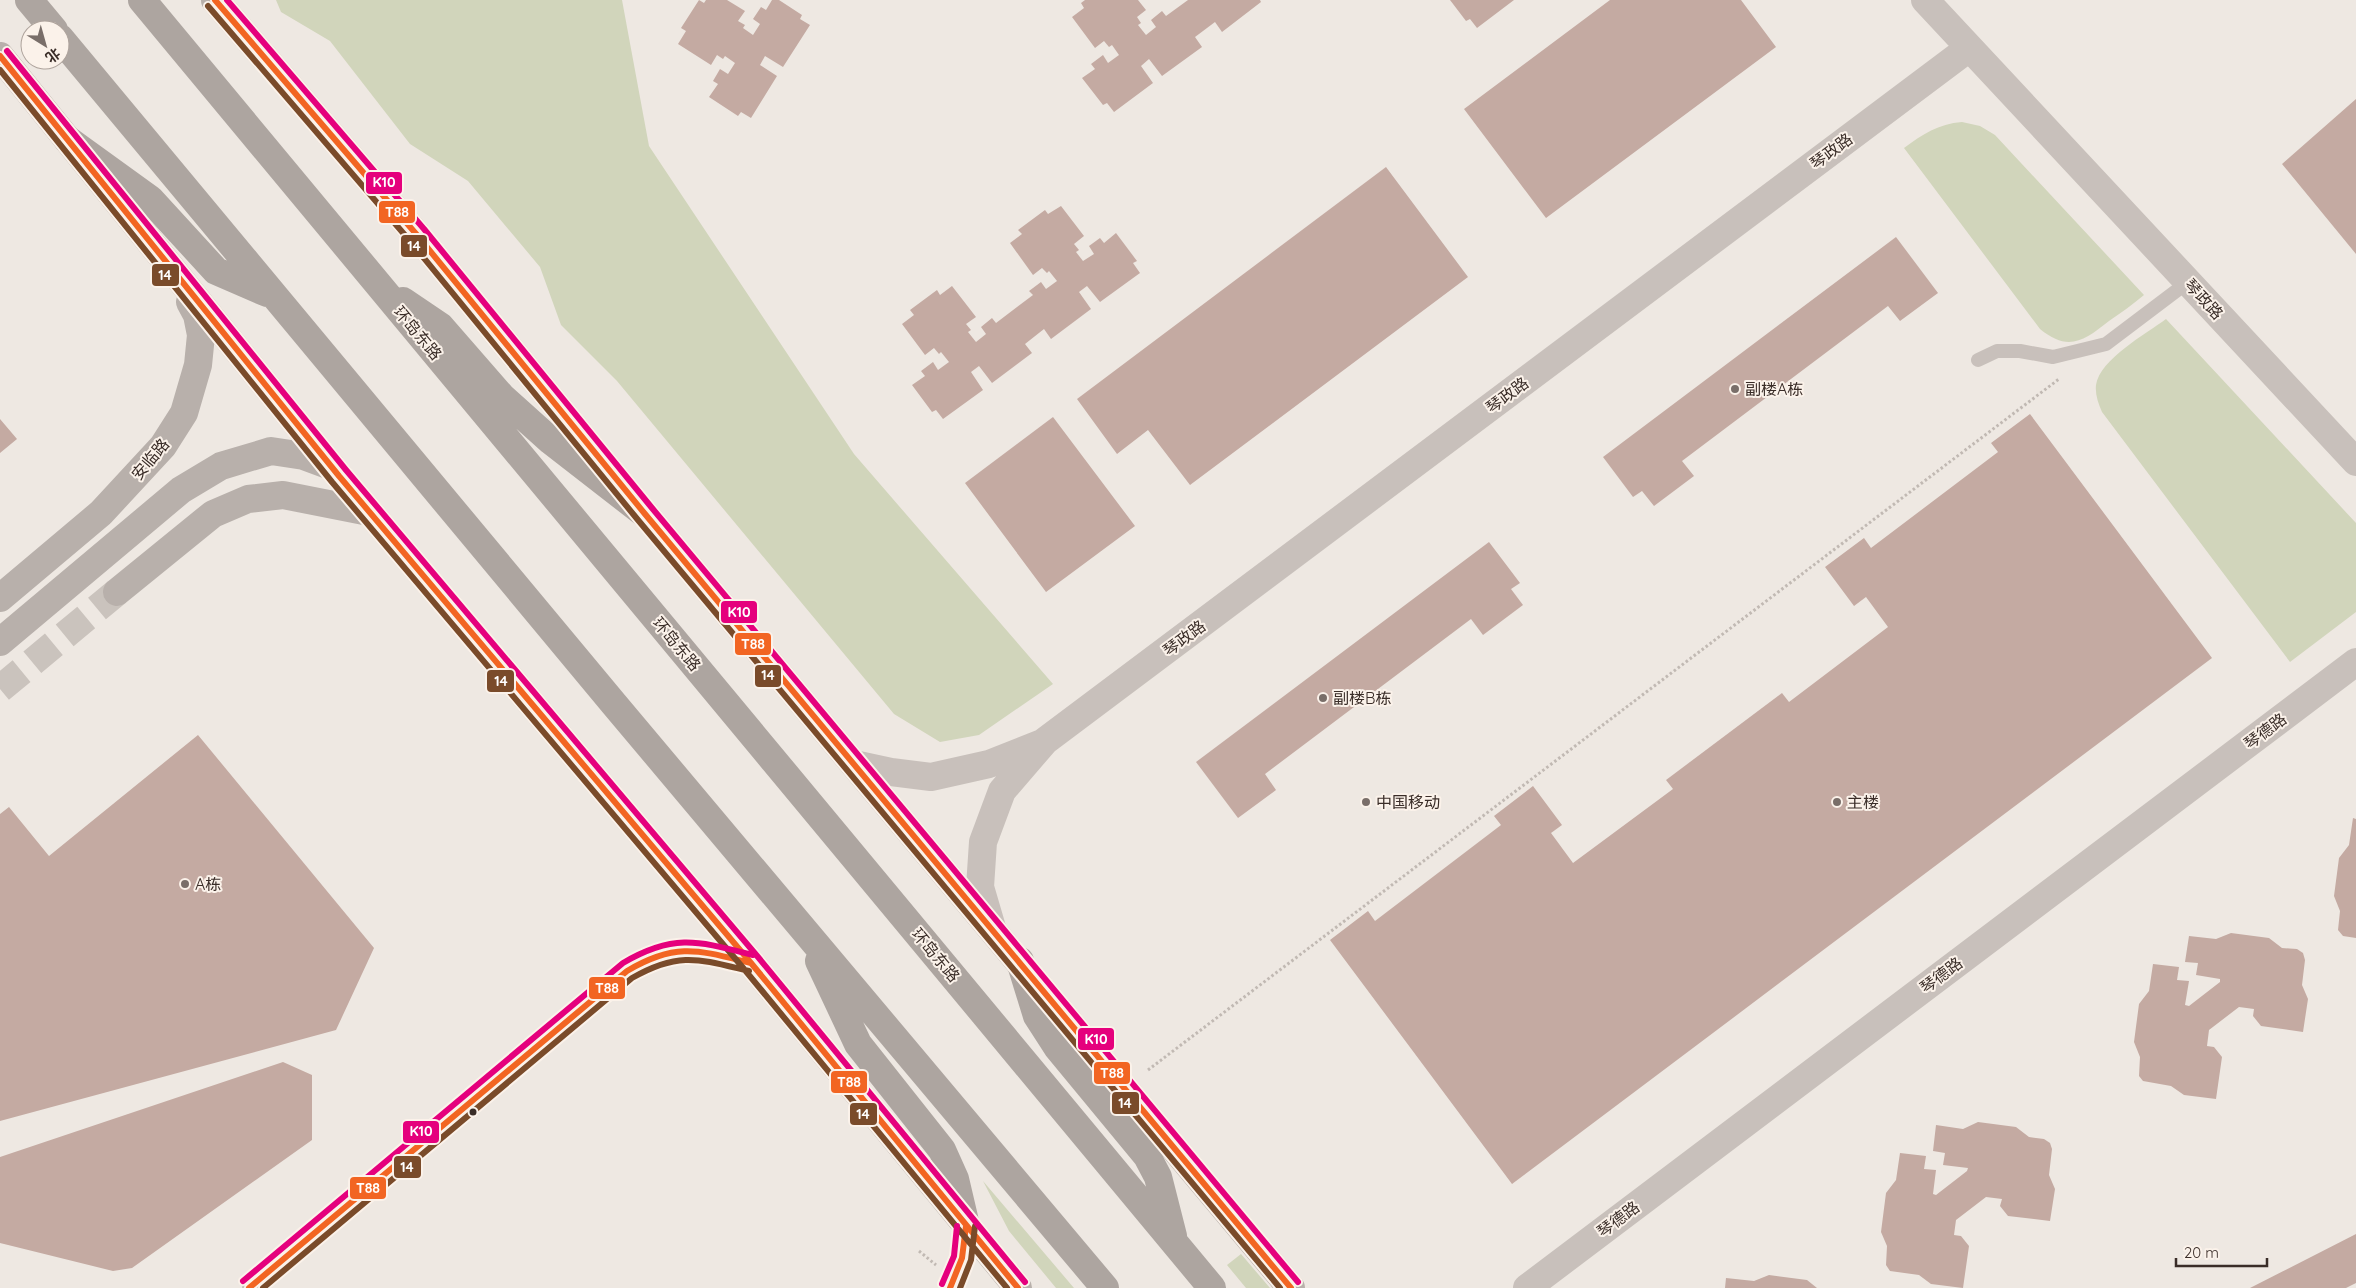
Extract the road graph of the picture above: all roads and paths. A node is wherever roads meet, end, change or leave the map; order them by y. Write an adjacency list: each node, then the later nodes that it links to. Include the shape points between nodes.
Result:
1 (29, 0): 5 (main road)
2 (142, 0): 12 (main road, 环岛东路)
3 (215, 0): 19 (main road, via 417,235)
4 (1925, 0): 6 (street, 琴政路)
5 (46, 20)
6 (1970, 48): 11 (street, 琴政路); 24 (street, 琴政路)
7 (70, 50): 13 (main road)
8 (0, 56): 9 (main road)
9 (67, 139): 10 (main road); 13 (main road, via 150,199 216,271)
10 (175, 274): 17 (main road); 21 (main road, 安临路, via 196,315 201,335 198,365 184,414 163,446 101,513)
11 (2188, 282): 14 (lane, via 2106,344 2053,357 2020,350 1997,351); 16 (street, 琴政路)
12 (378, 284): 19 (main road, via 440,326 502,397 551,441); 32 (main road, 环岛东路)
13 (272, 294): 27 (main road)
14 (1978, 360)
15 (2066, 374): 30 (path)
16 (2356, 462)
17 (331, 466): 18 (main road); 22 (main road, via 304,456 271,451 221,466 181,490)
18 (369, 512): 20 (main road, via 283,495 248,499 214,514); 29 (main road)
19 (645, 514): 25 (main road)
20 (117, 592)
21 (0, 598)
22 (0, 642)
23 (2356, 662): 39 (street, 琴德路)
24 (1045, 742): 25 (street, via 989,764 931,776); 26 (street, via 1002,791 983,842 980,888)
25 (854, 764): 26 (main road)
26 (992, 928): 28 (main road)
27 (806, 933): 31 (main road, via 858,1044 942,1150 955,1179); 36 (main road)
28 (1020, 961): 30 (main road); 32 (main road, via 1038,1016 1057,1047 1148,1156 1158,1177)
29 (751, 963): 31 (main road); 33 (lane, via 699,950 667,951 645,959)
30 (1126, 1089): 38 (main road)
31 (966, 1226): 34 (lane, via 965,1253); 35 (main road)
32 (1174, 1242): 37 (main road, 环岛东路)
33 (249, 1288)
34 (950, 1288)
35 (1018, 1288)
36 (1105, 1288)
37 (1212, 1288)
38 (1291, 1288)
39 (1527, 1288)

